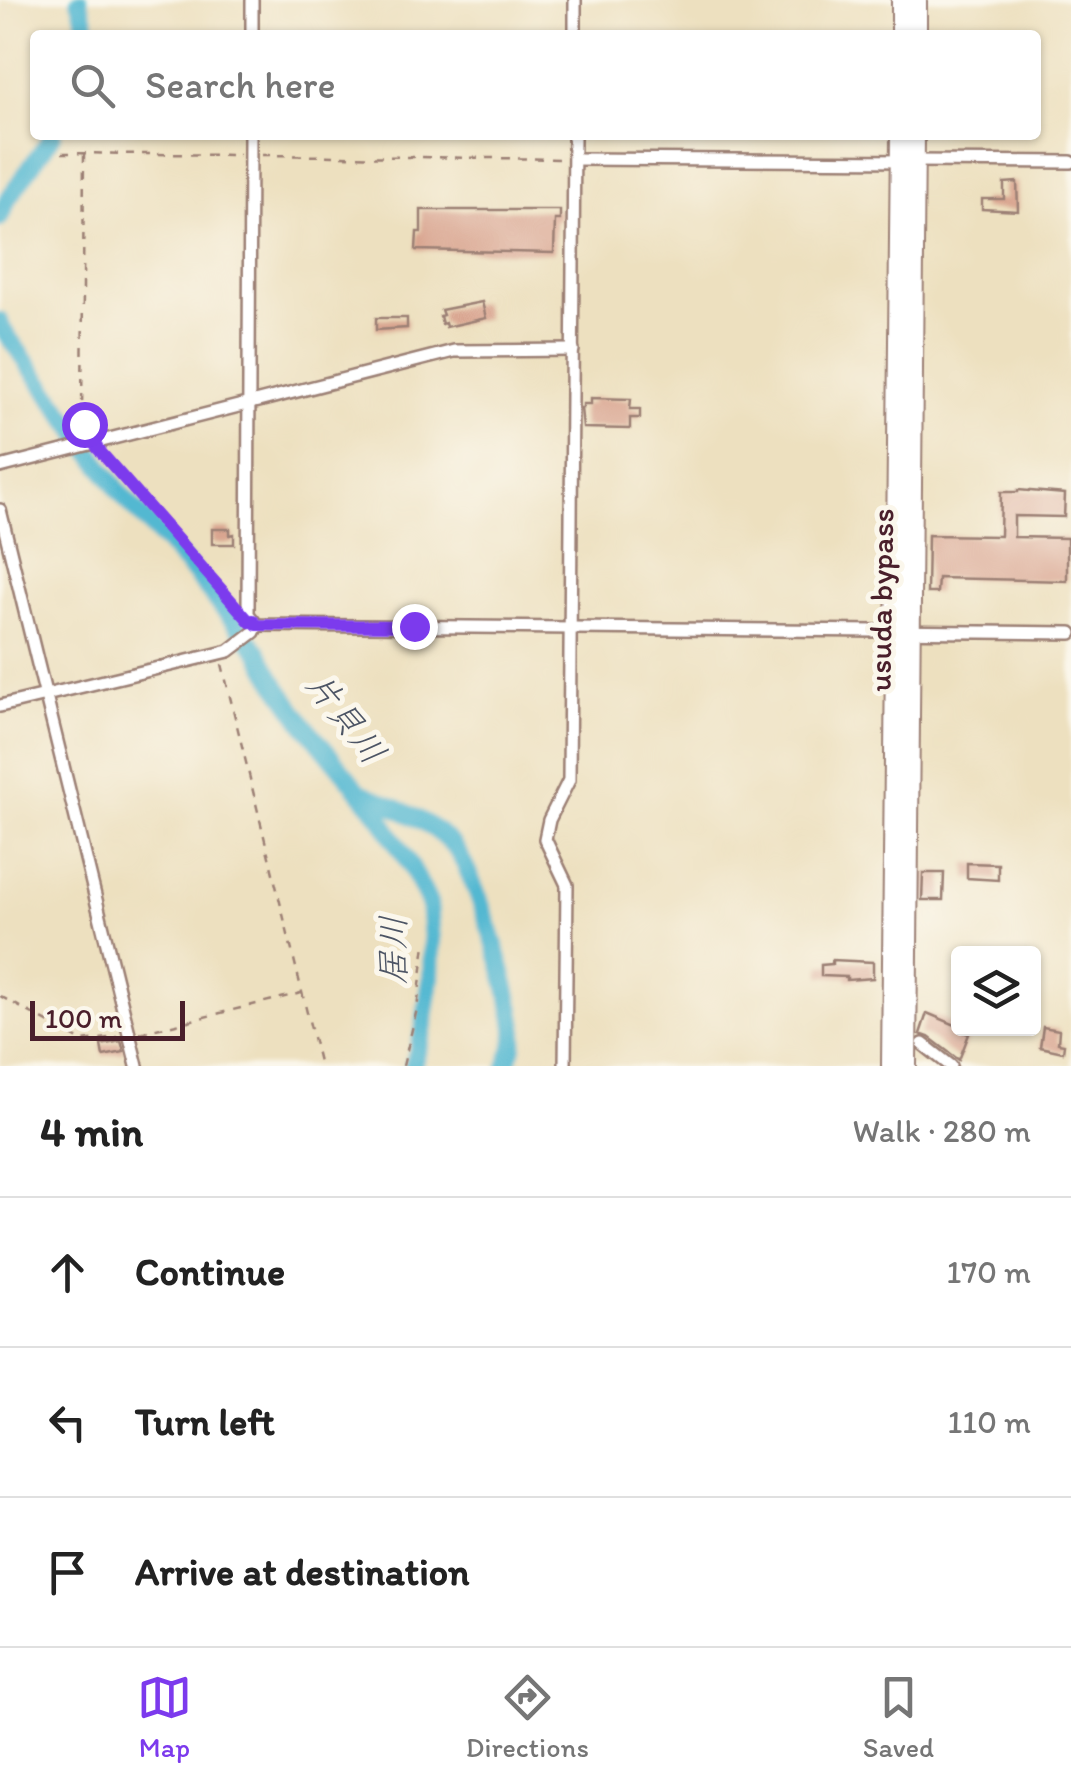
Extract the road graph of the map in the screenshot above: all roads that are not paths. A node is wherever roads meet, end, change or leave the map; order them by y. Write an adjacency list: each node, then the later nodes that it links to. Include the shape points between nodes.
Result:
1 (252, 0): 5 (street)
2 (576, 0): 6 (street)
3 (901, 0): 7 (highway)
4 (917, 0): 8 (highway)
5 (252, 30)
6 (575, 30)
7 (901, 30)
8 (916, 30)
9 (250, 140): 17 (street)
10 (574, 140): 13 (street)
11 (902, 140): 14 (highway, usuda bypass)
12 (914, 140): 14 (highway, usuda bypass)
13 (576, 159): 14 (street); 16 (street)
14 (908, 161): 15 (street); 22 (highway, usuda bypass)
15 (1071, 162)
16 (573, 350): 17 (street, via 454,351); 21 (street)
17 (248, 404): 18 (street); 20 (street, via 248,614)
18 (0, 467)
19 (0, 510): 24 (street)
20 (255, 626): 21 (street); 24 (street, via 219,654)
21 (570, 628): 22 (street); 28 (street, via 569,780 545,839 567,885)
22 (903, 632): 23 (street); 29 (highway, usuda bypass); 30 (highway, usuda bypass)
23 (1071, 633)
24 (46, 695): 25 (street); 27 (street)
25 (0, 706)
26 (922, 1044): 31 (street)
27 (137, 1066)
28 (565, 1066)
29 (892, 1066)
30 (907, 1066)
31 (951, 1066)

